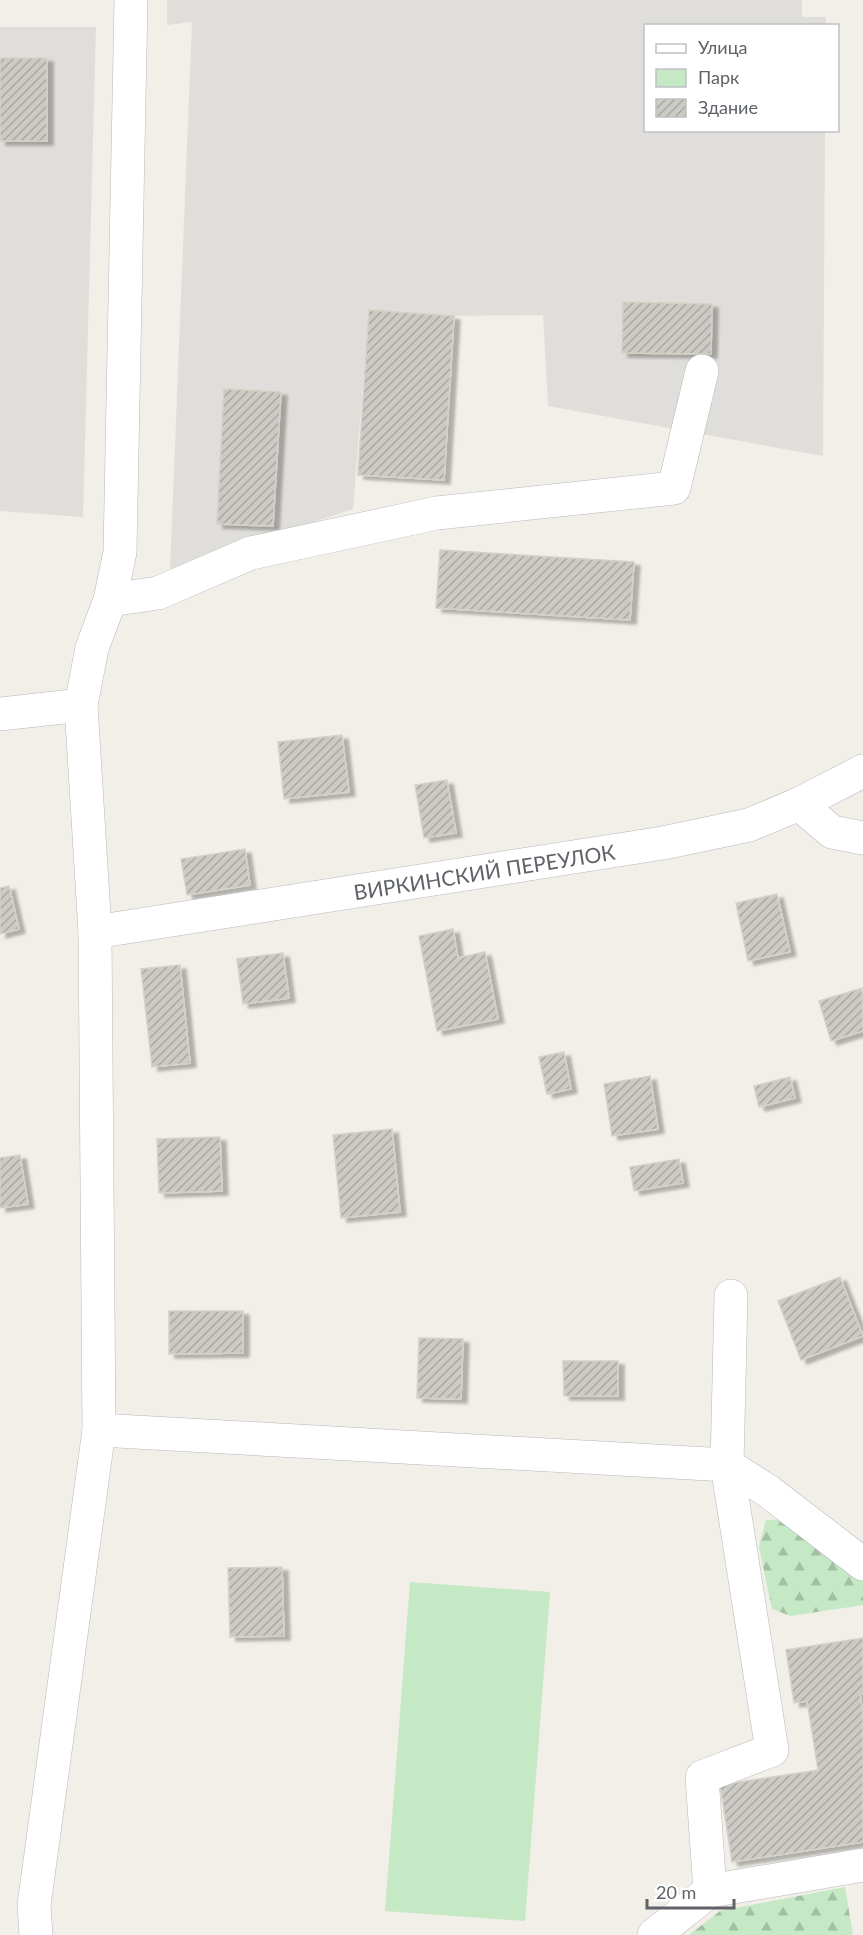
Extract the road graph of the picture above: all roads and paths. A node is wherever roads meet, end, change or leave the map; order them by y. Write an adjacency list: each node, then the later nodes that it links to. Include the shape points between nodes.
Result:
1 (131, 0): 3 (street, via 120,552)
2 (702, 371): 3 (street, via 674,488 437,513 251,554 158,593)
3 (110, 600): 4 (street, via 92,648)
4 (81, 705): 5 (street); 9 (street)
5 (0, 714)
6 (863, 771): 7 (street, ВИРКИНСКИЙ ПЕРЕУЛОК)
7 (799, 804): 8 (street, via 832,832); 9 (street, ВИРКИНСКИЙ ПЕРЕУЛОК, via 749,825 663,843)
8 (863, 838)
9 (95, 932): 11 (street)
10 (731, 1296): 12 (street)
11 (99, 1430): 12 (street); 16 (street, via 34,1905)
12 (727, 1465): 13 (street, via 768,1491); 15 (street, via 772,1750 702,1777)
13 (863, 1564)
14 (863, 1865): 15 (street)
15 (710, 1891): 17 (street)
16 (36, 1935)
17 (654, 1935)

